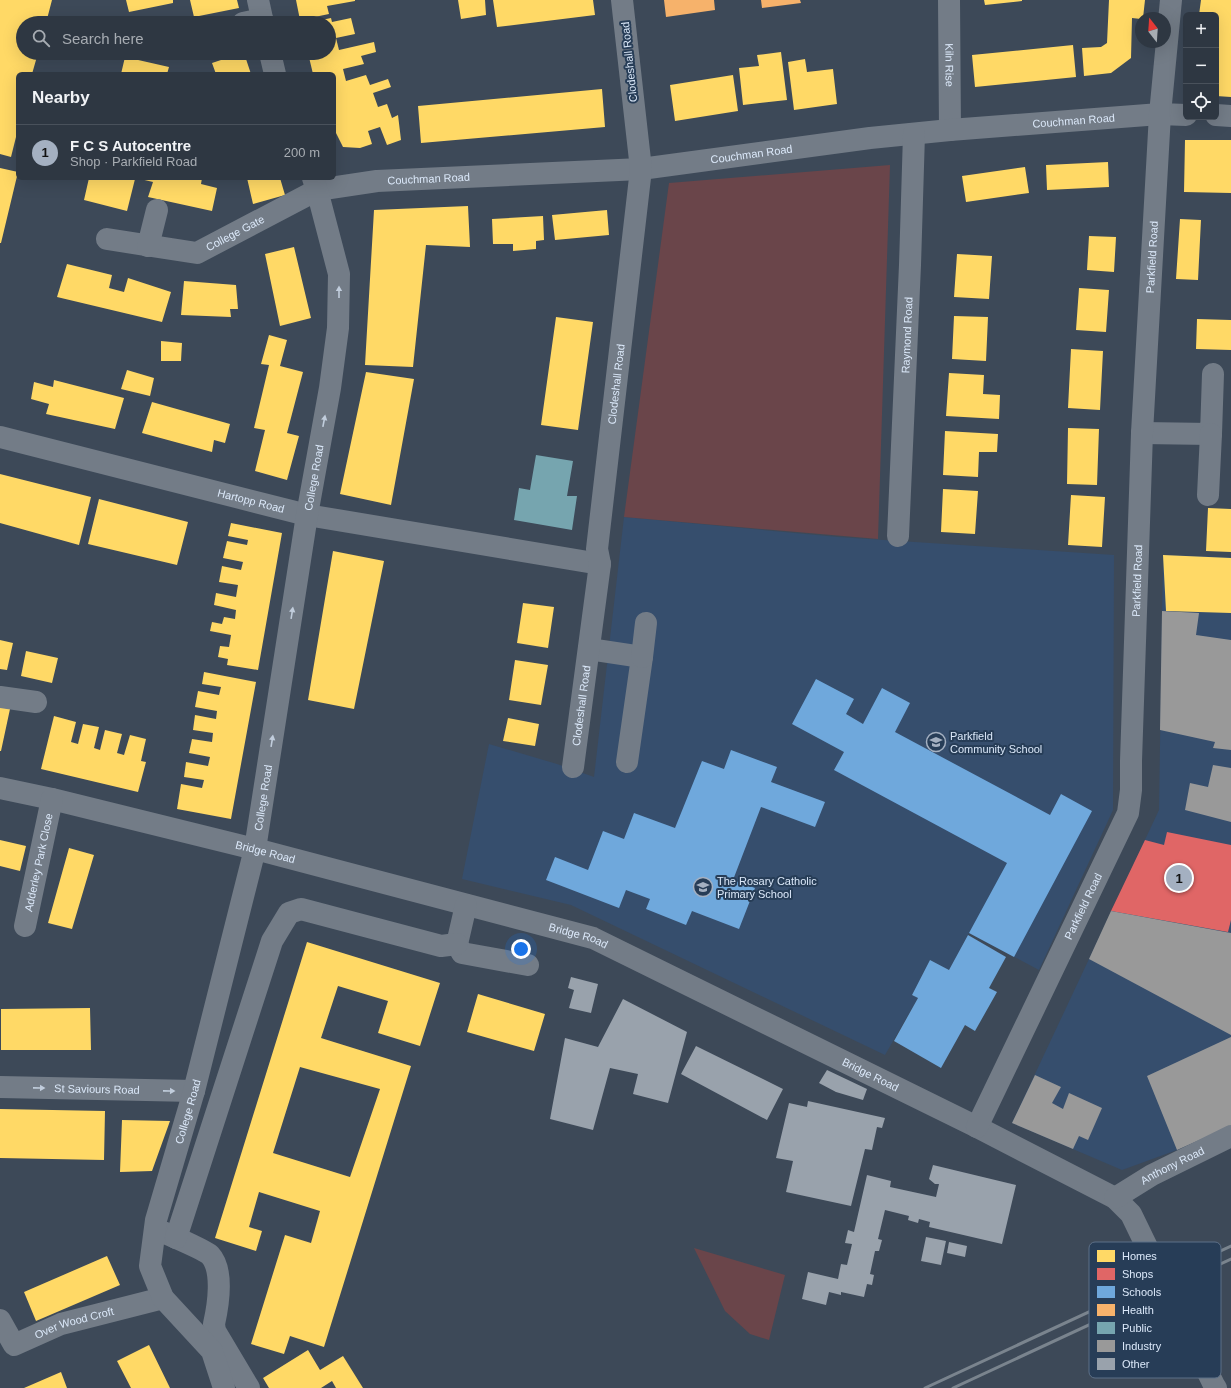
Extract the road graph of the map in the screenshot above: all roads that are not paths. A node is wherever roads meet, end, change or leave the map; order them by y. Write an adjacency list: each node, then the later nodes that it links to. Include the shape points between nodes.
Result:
1 (622, 0): 12 (street, Clodeshall Road)
2 (949, 0): 10 (street, Kiln Rise)
3 (1171, 0): 6 (street, Parkfield Road)
4 (272, 60): 5 (street)
5 (275, 72)
6 (1160, 114): 7 (street, Couchman Road); 10 (street, Couchman Road); 18 (street, Parkfield Road)
7 (1183, 114)
8 (1219, 115): 9 (street)
9 (1231, 116)
10 (950, 130): 11 (street, Couchman Road)
11 (914, 134): 12 (street, Couchman Road); 23 (street, Raymond Road)
12 (642, 169): 13 (street, Couchman Road); 24 (street, Clodeshall Road, via 597,549)
13 (315, 184): 16 (street, College Gate, via 197,253); 22 (street, College Road, one-way to 13, via 338,328 339,274)
14 (157, 210): 16 (street)
15 (107, 239): 16 (street, College Gate)
16 (148, 246)
17 (1213, 374): 19 (street)
18 (1142, 433): 19 (street); 41 (street, Parkfield Road, via 1131,790 1128,813)
19 (1211, 434): 21 (street)
20 (0, 437): 22 (street, Hartopp Road)
21 (1208, 495)
22 (307, 515): 24 (street, Hartopp Road); 34 (street, College Road, one-way to 22)
23 (898, 536)
24 (600, 564): 26 (street, Clodeshall Road)
25 (646, 623): 27 (street)
26 (589, 649): 27 (street); 31 (street, Clodeshall Road)
27 (642, 657): 30 (street)
28 (0, 697): 29 (street)
29 (36, 702)
30 (627, 762)
31 (573, 767)
32 (0, 788): 33 (street, Bridge Road)
33 (52, 799): 34 (street, Bridge Road); 36 (street, Adderley Park Close)
34 (256, 849): 35 (street, Bridge Road); 40 (street, College Road)
35 (466, 905): 37 (street); 41 (street, Bridge Road, via 593,938)
36 (25, 926)
37 (457, 944): 38 (street, via 462,953); 45 (street, via 440,946 301,909 289,913 272,941)
38 (528, 965)
39 (0, 1087): 40 (street, St Saviours Road, one-way to 40)
40 (194, 1091): 44 (street, College Road)
41 (978, 1127): 43 (street, Bridge Road)
42 (1231, 1136): 43 (street, Anthony Road, via 1152,1175)
43 (1115, 1198): 46 (street, Bridge Road, via 1131,1214)
44 (155, 1228): 45 (street); 47 (street, College Road, via 150,1266)
45 (176, 1238): 50 (street, via 210,1254 216,1265 219,1276 214,1324)
46 (1145, 1242)
47 (163, 1298): 48 (street, Over Wood Croft, via 61,1324 14,1345); 49 (street, College Road, via 212,1351)
48 (0, 1320)
49 (224, 1388)
50 (249, 1388)

